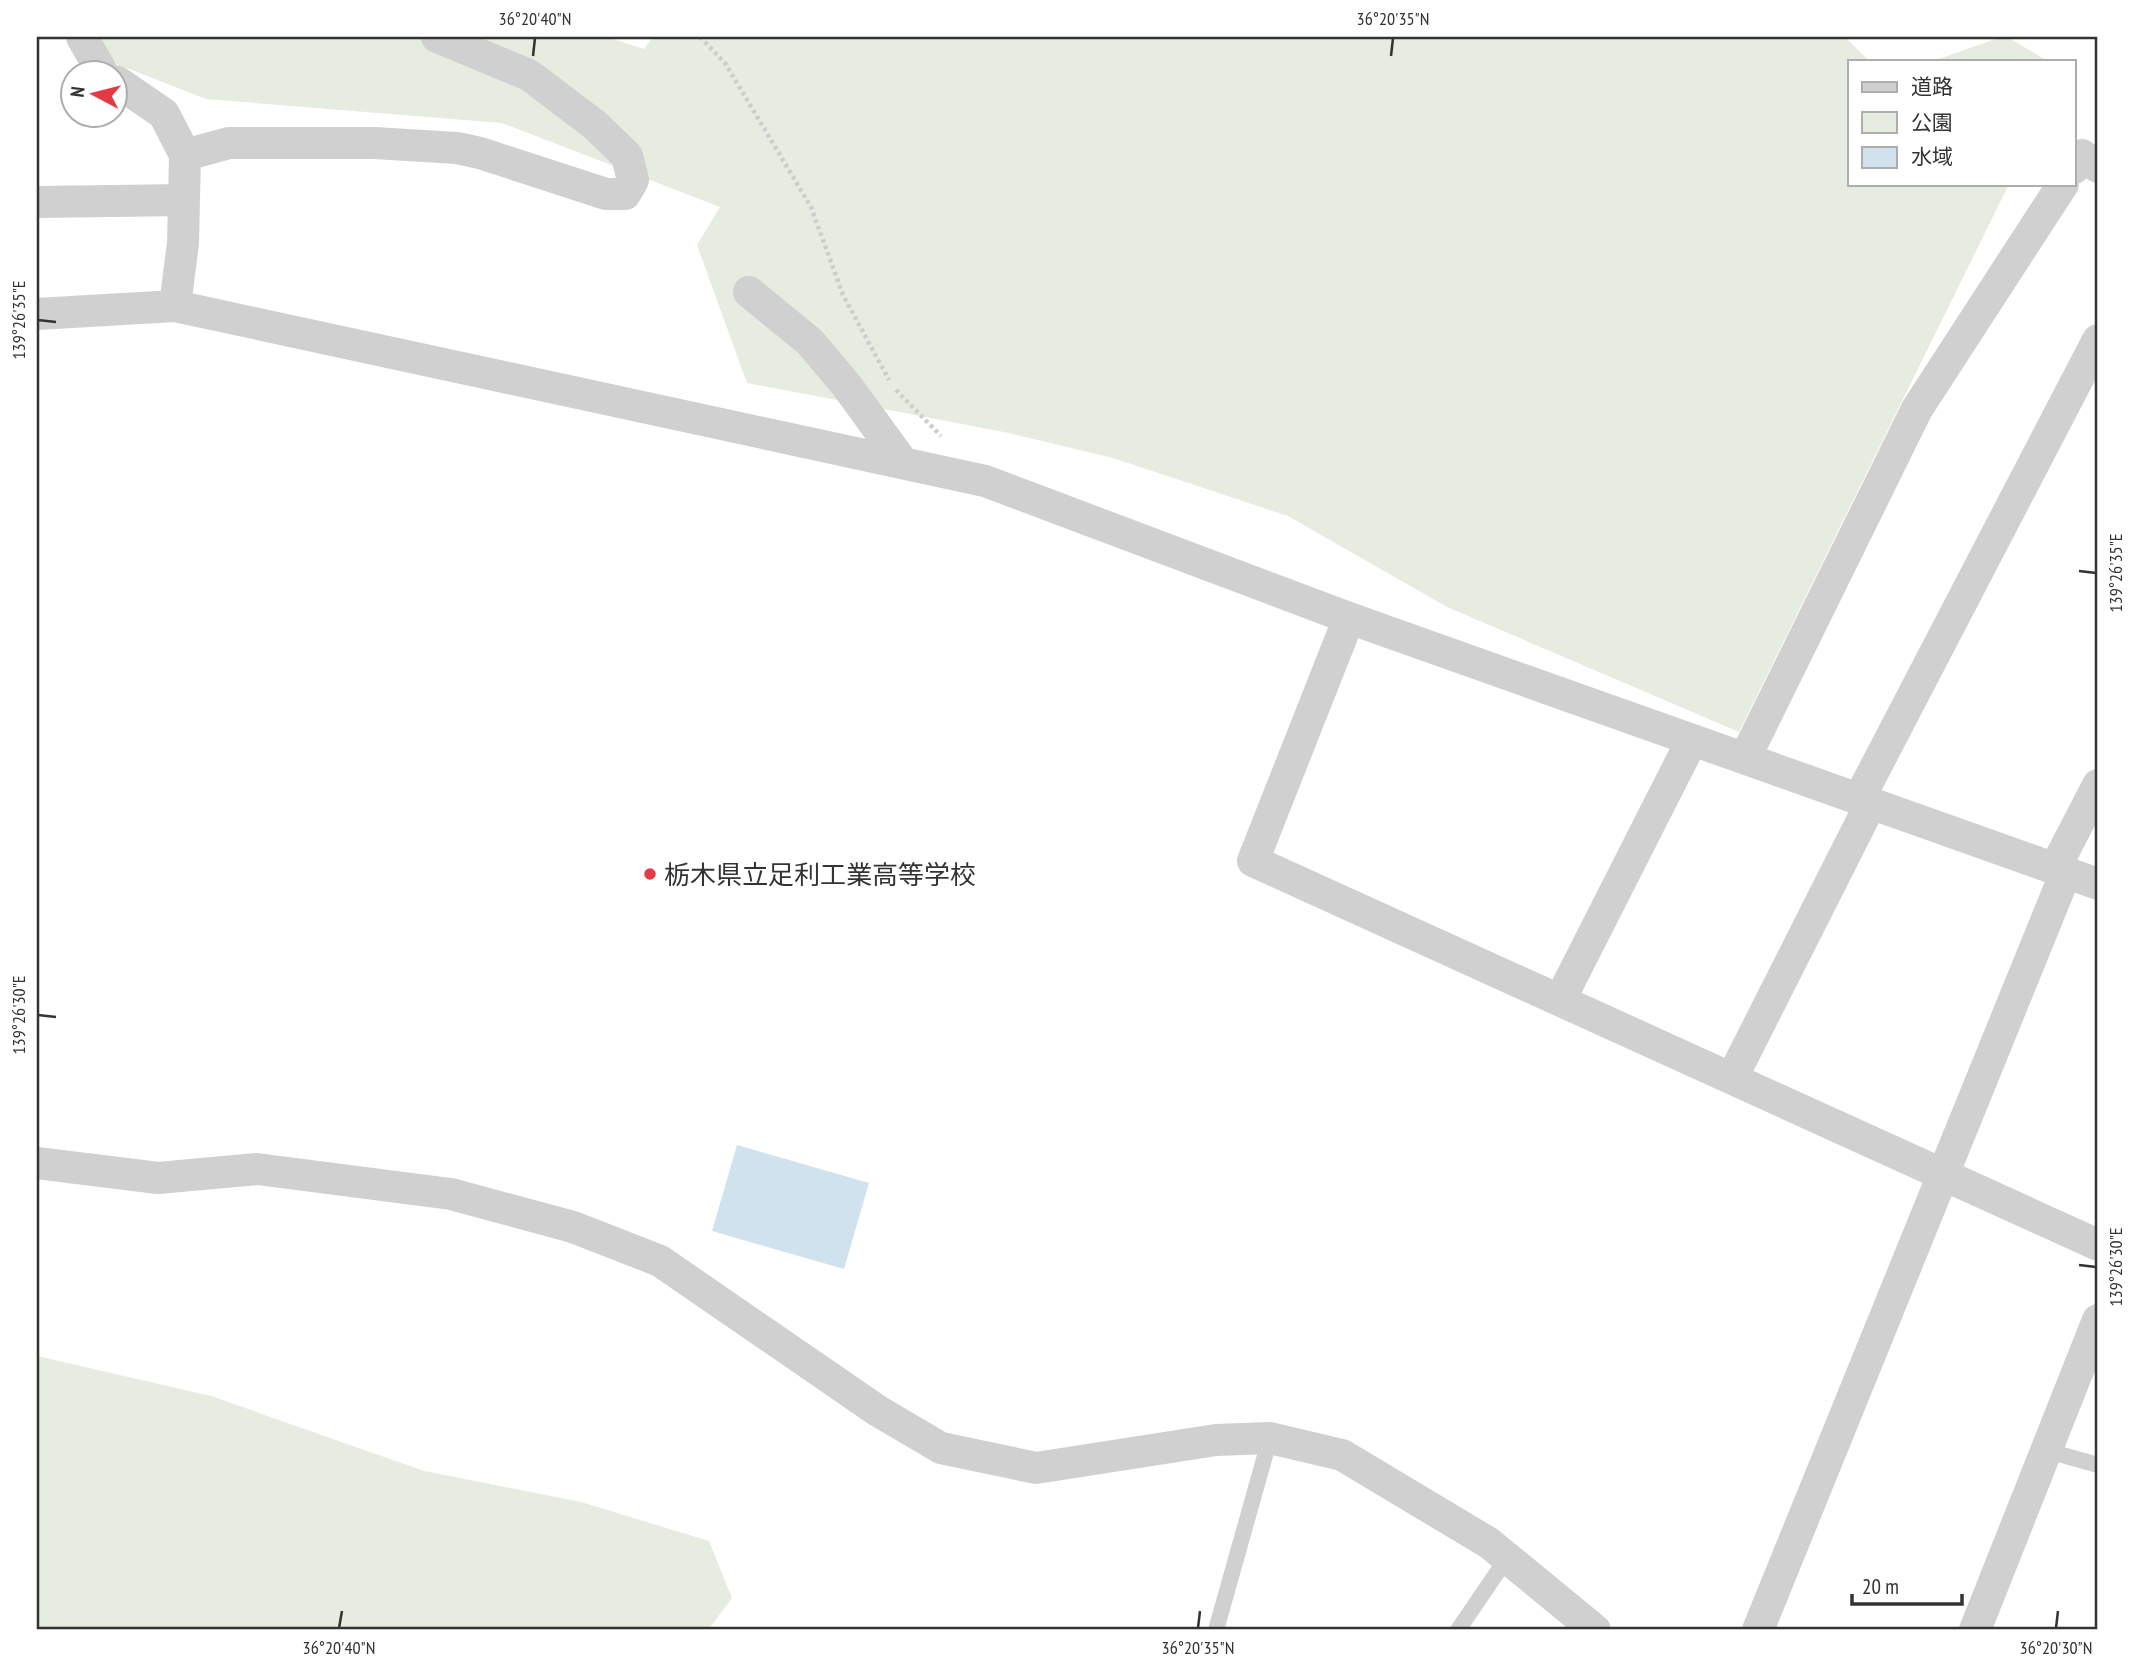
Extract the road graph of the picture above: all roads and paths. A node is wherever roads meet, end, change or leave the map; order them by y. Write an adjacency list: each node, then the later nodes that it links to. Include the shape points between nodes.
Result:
1 (82, 37): 4 (street)
2 (437, 37): 6 (street, via 529,75 595,125 627,156 632,180 625,194 606,194 457,149 374,143 229,143)
3 (700, 37): 16 (path, via 725,63 811,207 843,295 891,385)
4 (95, 60)
5 (130, 91): 6 (street, via 164,114)
6 (185, 155): 10 (street)
7 (2076, 165): 8 (street, via 2082,155)
8 (2098, 167)
9 (2062, 186): 20 (street, via 1917,409)
10 (184, 200): 11 (street); 13 (street)
11 (37, 202)
12 (749, 292): 17 (street, via 810,342)
13 (175, 306): 14 (street); 17 (street)
14 (37, 314)
15 (2098, 340): 22 (street)
16 (947, 442)
17 (903, 463): 18 (street, via 985,481)
18 (1349, 618): 19 (street); 25 (street, via 1253,861)
19 (1692, 740): 20 (street); 25 (street)
20 (1745, 758): 22 (street)
21 (2098, 785): 23 (street)
22 (1865, 801): 23 (street); 26 (street)
23 (2061, 870): 24 (street); 28 (street)
24 (2098, 884)
25 (1560, 1000): 26 (street)
26 (1732, 1078): 28 (street)
27 (37, 1163): 31 (street, via 158,1178 257,1169 451,1194 573,1227 660,1261 877,1411 941,1448 1036,1468 1216,1440)
28 (1944, 1174): 29 (street); 38 (street)
29 (2098, 1245)
30 (2098, 1320): 32 (street)
31 (1270, 1438): 34 (street, via 1342,1455 1415,1496); 35 (lane)
32 (2048, 1451): 33 (lane); 39 (street)
33 (2098, 1465)
34 (1507, 1558): 36 (lane); 37 (street)
35 (1216, 1630)
36 (1458, 1630)
37 (1595, 1630)
38 (1758, 1630)
39 (1975, 1630)

